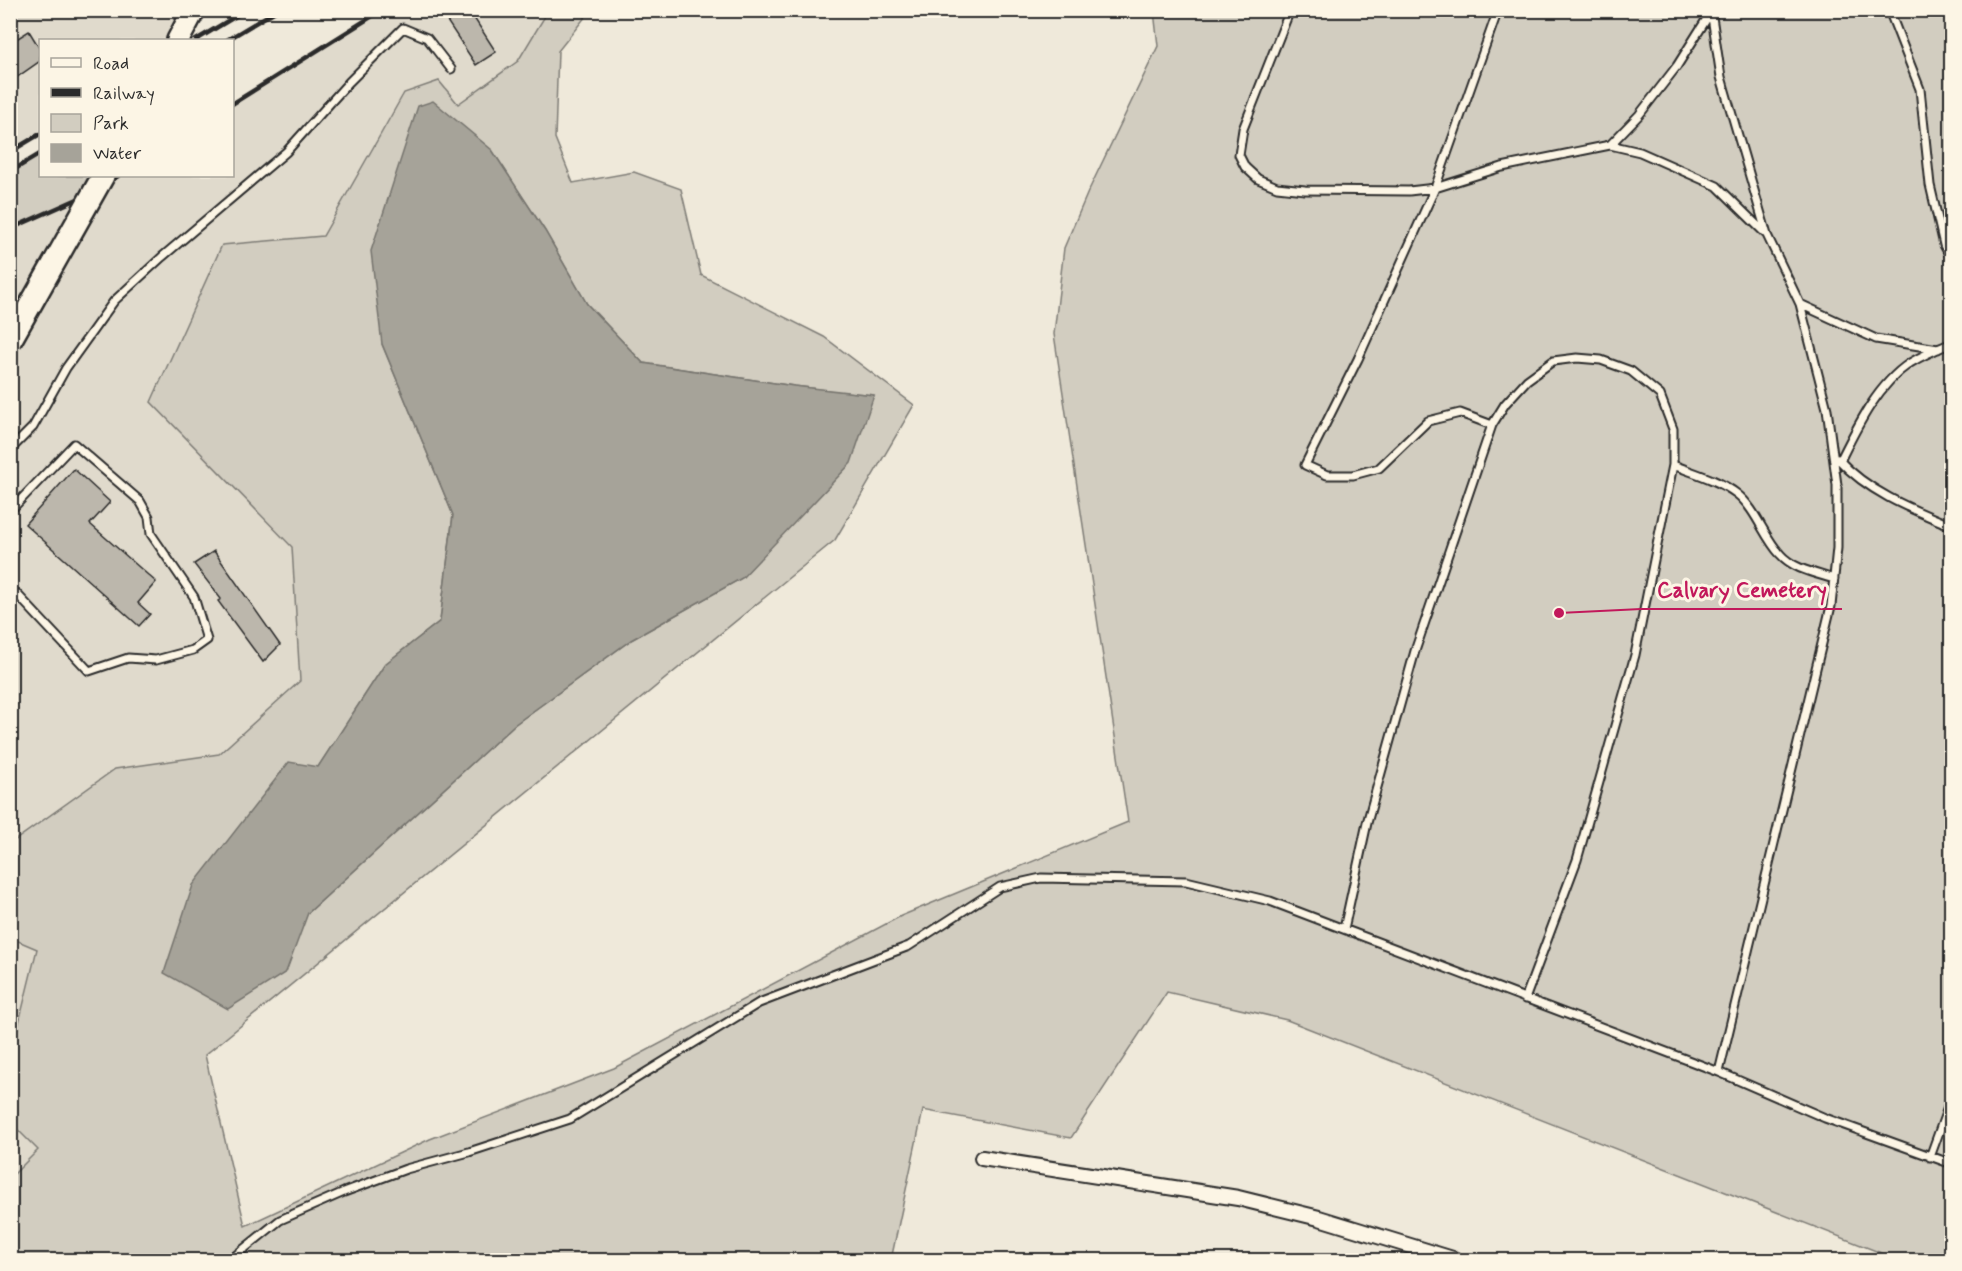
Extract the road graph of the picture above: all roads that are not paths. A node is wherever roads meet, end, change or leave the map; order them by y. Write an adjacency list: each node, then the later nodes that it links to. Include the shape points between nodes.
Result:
1 (194, 10): 6 (main road)
2 (1290, 10): 10 (lane, via 1243,129 1239,155 1245,167 1258,179 1277,187 1409,191)
3 (1498, 10): 10 (lane)
4 (1889, 10): 12 (lane, via 1920,89 1930,185 1944,245)
5 (1711, 11): 8 (lane, via 1677,66 1639,116); 11 (lane, via 1721,77)
6 (179, 39)
7 (451, 69): 18 (lane, via 427,38 403,28 286,152 114,301 66,368 33,427)
8 (1610, 145): 10 (lane, via 1502,167); 11 (lane, via 1640,152 1717,186)
9 (101, 177): 14 (main road, bridge)
10 (1435, 188): 17 (lane, via 1305,465 1327,475 1353,474 1379,468 1428,421 1460,413)
11 (1767, 235): 13 (lane)
12 (1952, 260)
13 (1800, 304): 16 (lane, via 1876,339); 19 (lane, via 1827,409)
14 (10, 341)
15 (1952, 343): 16 (lane)
16 (1938, 349): 20 (lane, via 1908,364 1891,380 1861,418)
17 (1492, 425): 21 (lane, via 1527,380 1553,361 1601,360 1631,371 1660,395 1673,429); 26 (lane, via 1415,651 1367,823)
18 (10, 450)
19 (1833, 453): 20 (lane); 24 (lane, via 1837,485)
20 (1840, 461): 23 (lane, via 1853,476 1906,507)
21 (1673, 465): 24 (lane, via 1738,494 1779,554 1797,567); 27 (lane, via 1632,667 1576,860)
22 (10, 511): 25 (lane, via 74,444 140,501 149,517 151,534 194,597 207,640 193,650 156,660 128,658 89,671)
23 (1952, 526)
24 (1834, 579): 28 (lane, via 1817,670)
25 (10, 591)
26 (1344, 929): 27 (lane); 33 (lane, via 1270,902 1186,880 1041,878 1000,887 909,946 759,1003 570,1119 344,1192 280,1221)
27 (1525, 999): 28 (lane)
28 (1719, 1072): 30 (lane, via 1825,1118)
29 (1952, 1090): 30 (lane)
30 (1930, 1157): 32 (lane)
31 (982, 1158): 34 (street, via 1238,1198)
32 (1952, 1164)
33 (230, 1260)
34 (1456, 1260)

